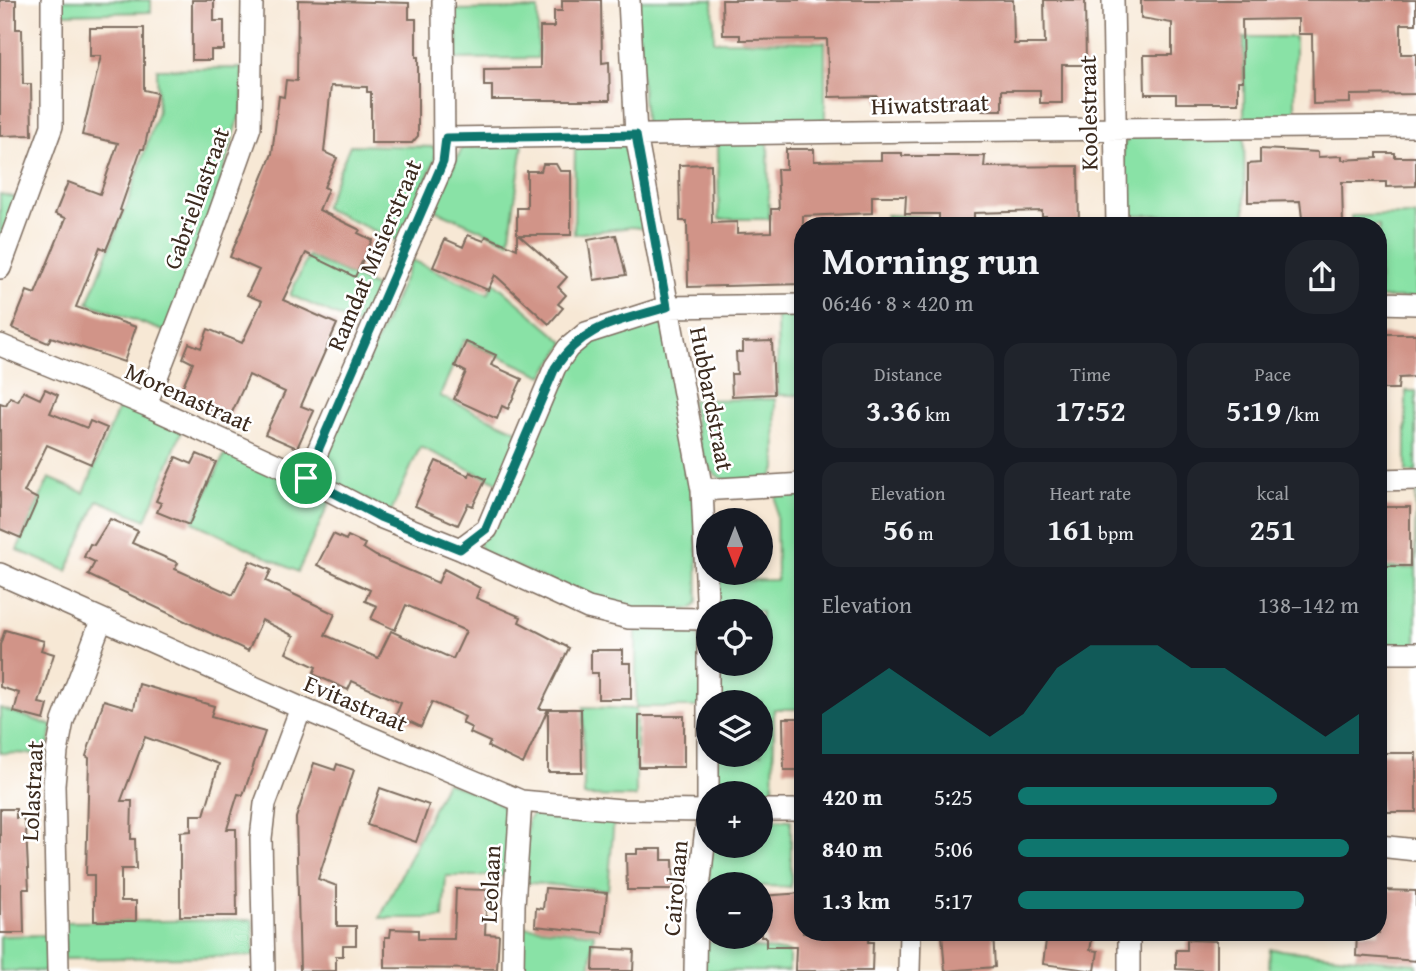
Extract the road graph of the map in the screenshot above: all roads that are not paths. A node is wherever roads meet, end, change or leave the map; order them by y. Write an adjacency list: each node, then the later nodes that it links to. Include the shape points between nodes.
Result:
1 (52, 0): 11 (street, via 52,126)
2 (252, 0): 17 (street, Gabriellastraat, via 250,127)
3 (443, 0): 9 (street, Ramdat Misierstraat)
4 (629, 0): 8 (street, Hubbardstraat)
5 (1113, 0): 7 (street, Koolestraat)
6 (1416, 125): 7 (street, Hiwatstraat)
7 (1114, 128): 8 (street, Hiwatstraat); 10 (street, Koolestraat)
8 (636, 135): 9 (street, Hiwatstraat); 15 (street, Hubbardstraat)
9 (446, 138): 18 (street, Ramdat Misierstraat, via 443,162)
10 (1117, 217)
11 (0, 268)
12 (1387, 303): 13 (street)
13 (1416, 304)
14 (794, 305): 15 (street)
15 (667, 307): 22 (street, Hubbardstraat); 23 (street, via 586,333 568,348 555,368 486,529)
16 (0, 345): 17 (street, Morenastraat)
17 (145, 405): 18 (street, Morenastraat)
18 (306, 478): 23 (street, Morenastraat, via 380,517)
19 (1387, 480): 20 (street)
20 (1416, 480)
21 (794, 485): 22 (street)
22 (702, 490): 25 (street, Hubbardstraat)
23 (460, 549): 26 (street, Morenastraat, via 608,615)
24 (0, 575): 27 (street, Evitastraat)
25 (707, 599)
26 (696, 619)
27 (100, 621): 31 (street, Evitastraat); 42 (street, Lolastraat, via 63,721 57,752)
28 (1387, 653): 29 (street)
29 (1416, 653)
30 (708, 676): 32 (street, Hubbardstraat)
31 (301, 708): 33 (street, Evitastraat); 43 (street, via 265,804 261,838)
32 (708, 781)
33 (522, 801): 36 (street, Evitastraat); 44 (street, Leolaan)
34 (773, 810): 35 (street)
35 (794, 810)
36 (696, 811)
37 (1387, 847): 38 (street)
38 (1416, 850)
39 (703, 858): 45 (street, Cairolaan)
40 (910, 941): 46 (street)
41 (1129, 941): 47 (street)
42 (58, 971)
43 (264, 971)
44 (513, 971)
45 (695, 971)
46 (909, 971)
47 (1129, 971)

